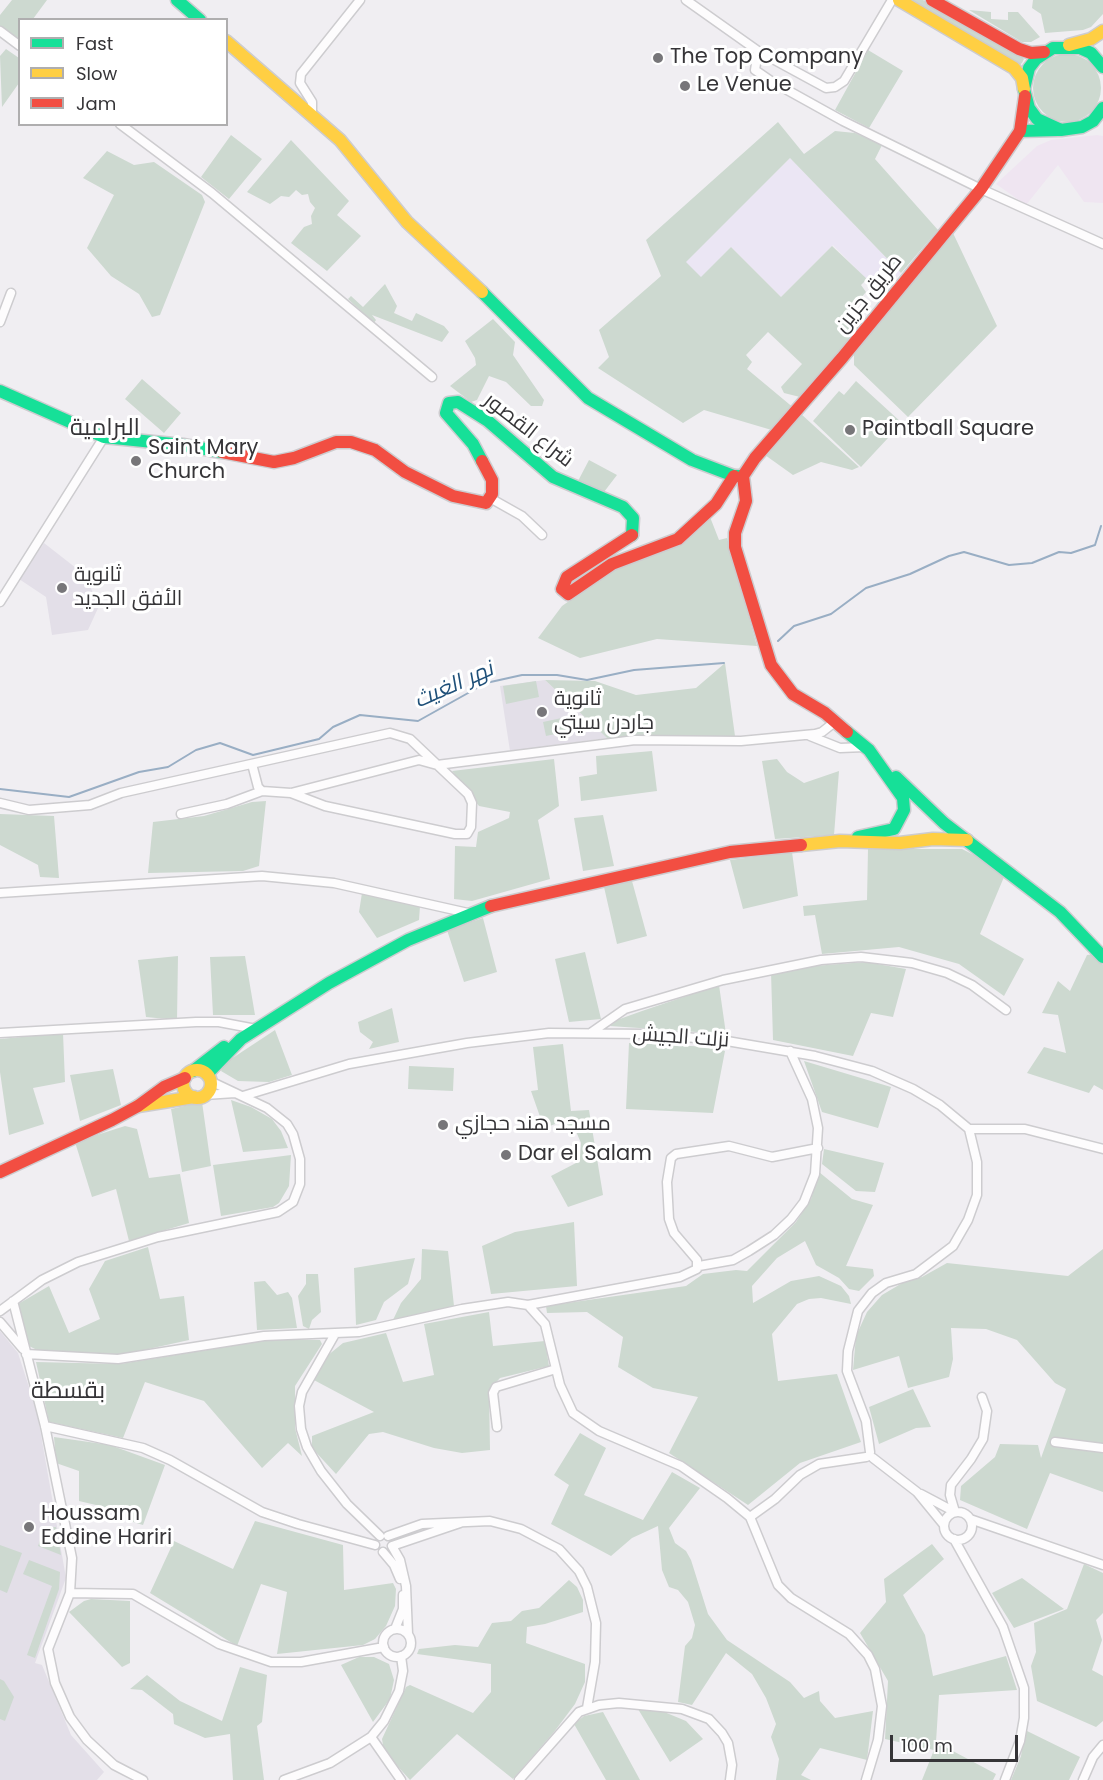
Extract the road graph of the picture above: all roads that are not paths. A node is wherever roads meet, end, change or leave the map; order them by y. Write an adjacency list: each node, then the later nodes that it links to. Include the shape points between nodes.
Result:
1 (177, 0): 7 (main road)
2 (360, 0): 18 (street, via 301,74 300,84 312,102)
3 (686, 0): 13 (street)
4 (892, 0): 13 (street, via 844,81 835,87 822,88)
5 (899, 0): 16 (main road, via 1014,68 1022,78)
6 (932, 0): 14 (main road, via 1018,49)
7 (198, 18)
8 (0, 31): 11 (street)
9 (1103, 31): 12 (main road)
10 (228, 43): 18 (main road)
11 (18, 44)
12 (1068, 45): 14 (main road); 15 (main road, via 1091,53)
13 (758, 51): 24 (street, via 754,66 762,76)
14 (1044, 52): 16 (main road, طريق جزين, via 1029,68)
15 (1103, 68)
16 (1024, 92): 22 (main road, via 1037,118); 23 (main road, طريق جزين)
17 (1103, 108): 21 (main road)
18 (312, 115): 31 (main road, via 355,156 407,222 494,302 588,398 692,460)
19 (123, 126): 28 (street, via 212,193)
20 (1103, 126): 21 (main road)
21 (1082, 127): 22 (main road)
22 (1061, 130): 23 (main road)
23 (1020, 132): 24 (main road, طريق جزين)
24 (981, 189): 25 (street); 31 (main road, طريق جزين)
25 (1103, 244)
26 (11, 293): 27 (street)
27 (0, 322)
28 (432, 377)
29 (0, 391): 30 (main road)
30 (104, 437): 32 (main road, via 183,445 274,462 336,442 351,442 375,450 405,472 453,496 481,504); 34 (street)
31 (739, 476): 32 (main road, شراع القصور, via 678,539 612,564 567,594 562,589 567,577 633,534 633,518 610,500 553,477 488,421 458,402 450,402 446,408 448,418 473,444 492,480); 35 (main road, via 746,501 735,533 735,547 771,665 790,688)
32 (490, 498): 33 (street, via 522,516)
33 (542, 535)
34 (0, 602)
35 (837, 720): 36 (street, via 822,732); 37 (main road); 40 (main road)
36 (807, 735): 37 (street, via 840,748); 39 (street, via 741,741 635,740)
37 (866, 747): 40 (main road)
38 (252, 764): 39 (street, via 390,733 410,739); 41 (street); 44 (street, via 121,793 90,805 29,810)
39 (437, 765): 42 (street, via 419,760); 42 (street, via 471,800 471,827 465,834 326,806)
40 (885, 765): 43 (main road); 45 (main road)
41 (262, 791): 42 (street); 46 (street)
42 (291, 792)
43 (903, 798): 45 (main road); 47 (main road)
44 (0, 803)
45 (926, 809): 47 (main road, via 910,810); 48 (main road)
46 (181, 814)
47 (901, 817): 49 (main road)
48 (944, 823): 50 (main road, via 942,834); 51 (main road)
49 (894, 829): 52 (main road); 53 (main road)
50 (933, 839): 51 (main road); 53 (main road)
51 (967, 840): 56 (main road, via 1053,905)
52 (840, 841): 53 (main road); 55 (main road, via 720,854 541,892)
53 (900, 843)
54 (0, 893): 55 (street, via 262,876 334,883)
55 (468, 914): 58 (main road, via 370,960)
56 (1103, 957)
57 (1006, 1010): 59 (street, via 972,985 947,973 912,963 861,957 820,960 723,980 625,1009)
58 (256, 1029): 60 (street, via 196,1022); 61 (main road)
59 (592, 1032): 62 (street, نزلت الجيش, via 721,1040); 65 (street, نزلت الجيش, via 467,1043 359,1062)
60 (0, 1033)
61 (242, 1039): 63 (main road, via 220,1049); 64 (main road)
62 (790, 1051): 68 (street, نزلت الجيش, via 872,1071 931,1100); 69 (street, via 812,1099)
63 (189, 1074): 64 (main road); 66 (main road, via 185,1091); 67 (main road, via 155,1092)
64 (209, 1077): 65 (street); 66 (main road, via 210,1089)
65 (239, 1094): 66 (street, نزلت الجيش); 73 (street, via 278,1115 293,1134 301,1173 293,1202 278,1212 158,1237 78,1262 42,1280)
66 (200, 1096): 67 (main road)
67 (138, 1107): 71 (main road)
68 (969, 1129): 70 (street, via 1025,1129); 85 (street, via 977,1162 977,1195 953,1246 916,1274 886,1283 858,1311 847,1371 866,1421)
69 (818, 1148): 72 (street, via 804,1202 791,1219 733,1260); 72 (street, via 772,1157 729,1146 673,1155 667,1182 669,1219 674,1233)
70 (1103, 1149)
71 (0, 1172)
72 (699, 1266): 74 (street, via 680,1277)
73 (13, 1301): 75 (street); 78 (street)
74 (528, 1305): 77 (street, via 508,1302); 79 (street, via 545,1324)
75 (0, 1311)
76 (0, 1322): 78 (street)
77 (334, 1334): 78 (street, via 256,1336 118,1359); 93 (street, via 302,1392 301,1429 321,1471 347,1504)
78 (25, 1352): 81 (street)
79 (556, 1369): 82 (street, via 496,1387); 88 (street, via 564,1396 583,1422 691,1472)
80 (982, 1397): 87 (street, via 987,1412 983,1438 951,1485)
81 (45, 1426): 96 (street, via 150,1451 262,1512); 100 (street, via 70,1545)
82 (497, 1427)
83 (1055, 1442): 84 (street)
84 (1103, 1448)
85 (870, 1455): 86 (street); 88 (street, via 819,1464)
86 (917, 1492): 87 (street); 92 (street)
87 (956, 1512): 89 (street); 92 (street, via 948,1516)
88 (750, 1517): 113 (street, via 778,1585 791,1598 849,1634 875,1669 881,1722)
89 (970, 1519): 95 (street, via 972,1528 967,1536); 99 (street)
90 (466, 1521): 91 (street); 94 (street); 105 (street, via 506,1524 537,1536 559,1549 579,1571 596,1623 595,1662)
91 (420, 1525): 93 (street); 94 (street)
92 (944, 1525): 95 (street, via 946,1534)
93 (384, 1536): 96 (street); 97 (street)
94 (423, 1537): 97 (street)
95 (954, 1539): 114 (street, via 1003,1628 1024,1688 1024,1718)
96 (375, 1545): 98 (street)
97 (392, 1546): 98 (street); 102 (street, via 400,1560 406,1587)
98 (383, 1552): 101 (street, via 397,1571 402,1590 403,1609)
99 (1103, 1565)
100 (70, 1593): 103 (street, via 133,1594 219,1644 271,1662 301,1662); 108 (street, via 48,1649 58,1692 70,1717 97,1750 114,1765)
101 (395, 1629): 102 (street); 103 (street, via 384,1637)
102 (408, 1634): 104 (street, via 410,1647)
103 (384, 1647): 104 (street, via 392,1656)
104 (401, 1656): 106 (street, via 399,1691)
105 (587, 1708): 111 (street, via 570,1719); 112 (street, via 634,1704 701,1715 716,1725 728,1743)
106 (371, 1737): 109 (street, via 330,1763); 110 (street)
107 (1103, 1745): 115 (street)
108 (143, 1780)
109 (284, 1780)
110 (401, 1780)
111 (519, 1780)
112 (730, 1780)
113 (866, 1780)
114 (1005, 1780)
115 (1083, 1780)

